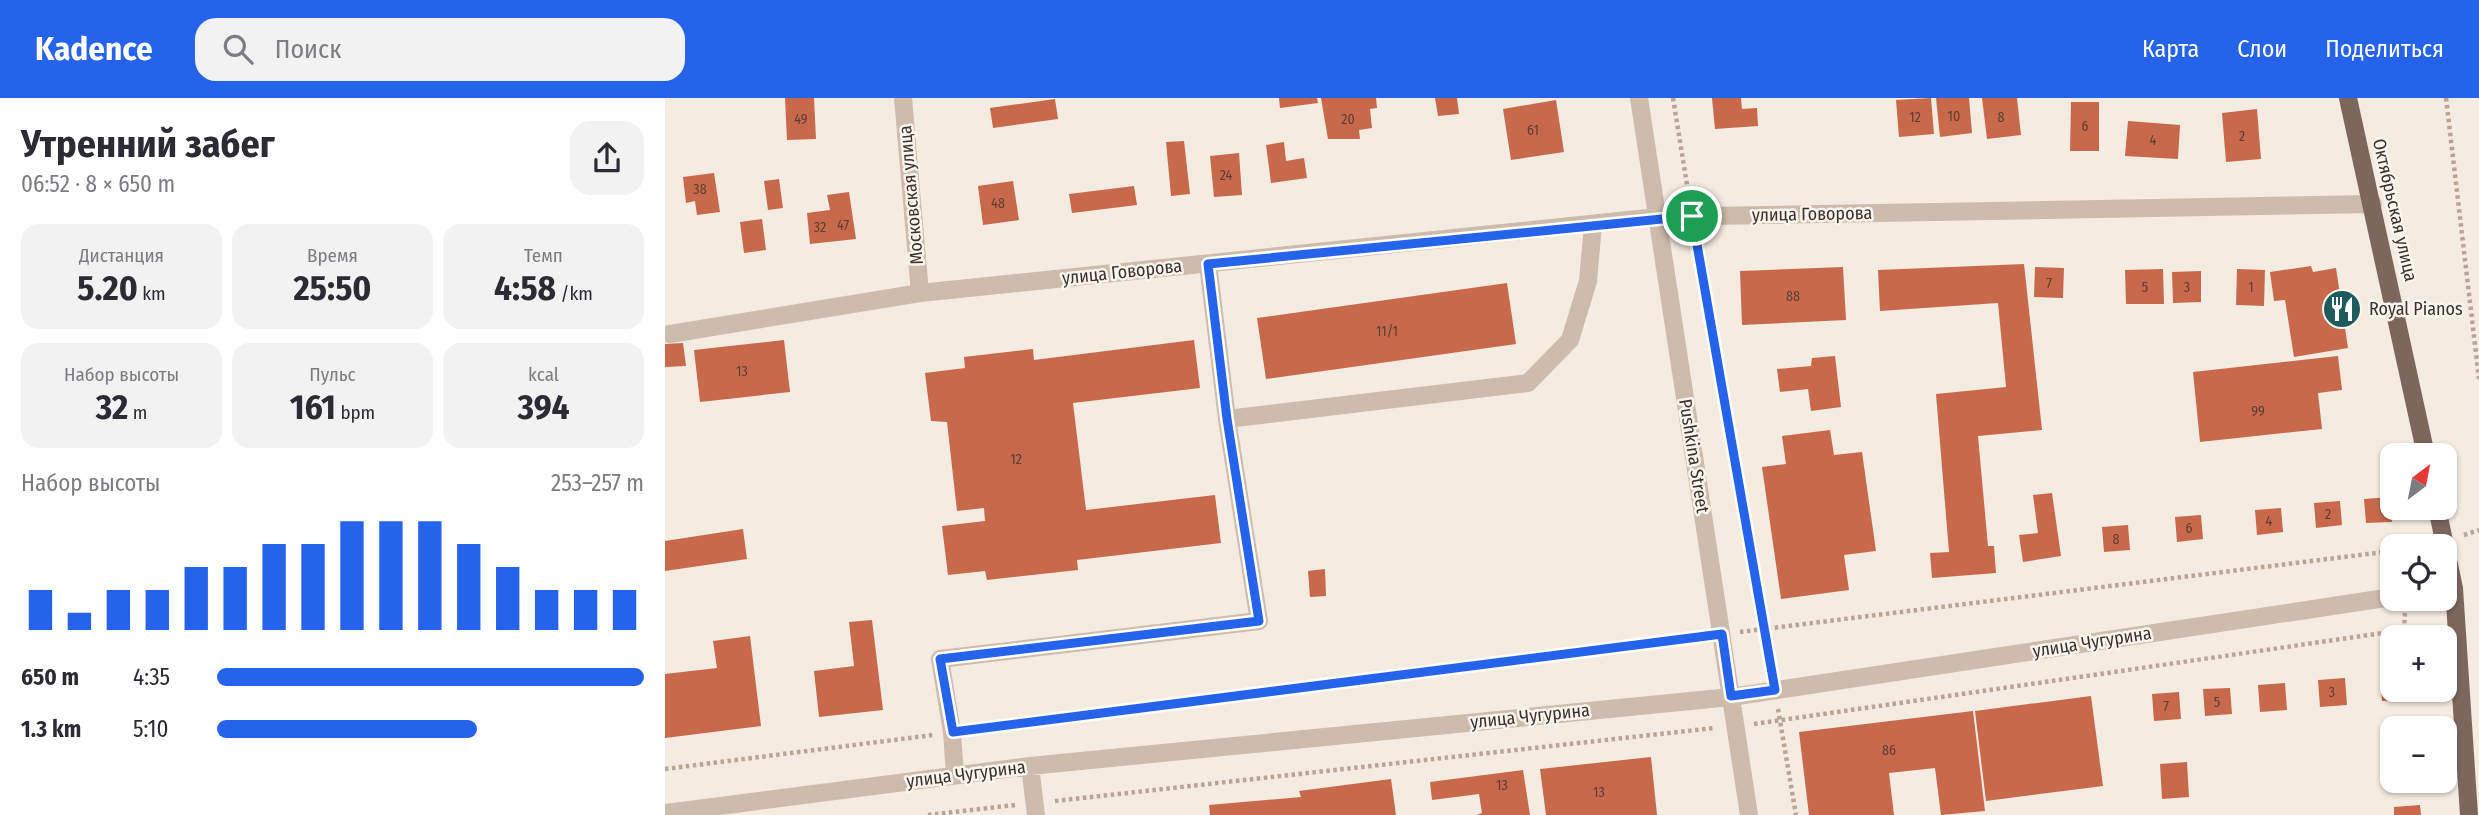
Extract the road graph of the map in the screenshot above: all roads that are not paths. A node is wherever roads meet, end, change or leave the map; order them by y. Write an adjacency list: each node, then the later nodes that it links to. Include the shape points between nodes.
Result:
1 (903, 98): 8 (street, Московская улица)
2 (1639, 98): 5 (street, Pushkina Street)
3 (2348, 98): 4 (main road, Октябрьская улица)
4 (2373, 204): 5 (street, улица Говорова); 11 (main road, Октябрьская улица)
5 (1657, 217): 6 (street, улица Говорова); 14 (street, Pushkina Street)
6 (1593, 225): 7 (street, улица Говорова); 10 (street, via 1588,281 1570,340 1528,383)
7 (1208, 264): 8 (street, улица Говорова); 10 (street)
8 (919, 293): 9 (street, улица Говорова)
9 (670, 334)
10 (1227, 419): 16 (street, via 1259,621 940,659 953,732)
11 (2423, 443)
12 (2380, 599): 14 (street, улица Чугурина)
13 (2451, 611): 20 (main road)
14 (1731, 696): 15 (street, улица Чугурина); 19 (street, Pushkina Street)
15 (1030, 766): 16 (street, улица Чугурина); 17 (street)
16 (955, 775): 18 (street, улица Чугурина)
17 (1035, 809)
18 (665, 813)
19 (1749, 815)
20 (2469, 815)

